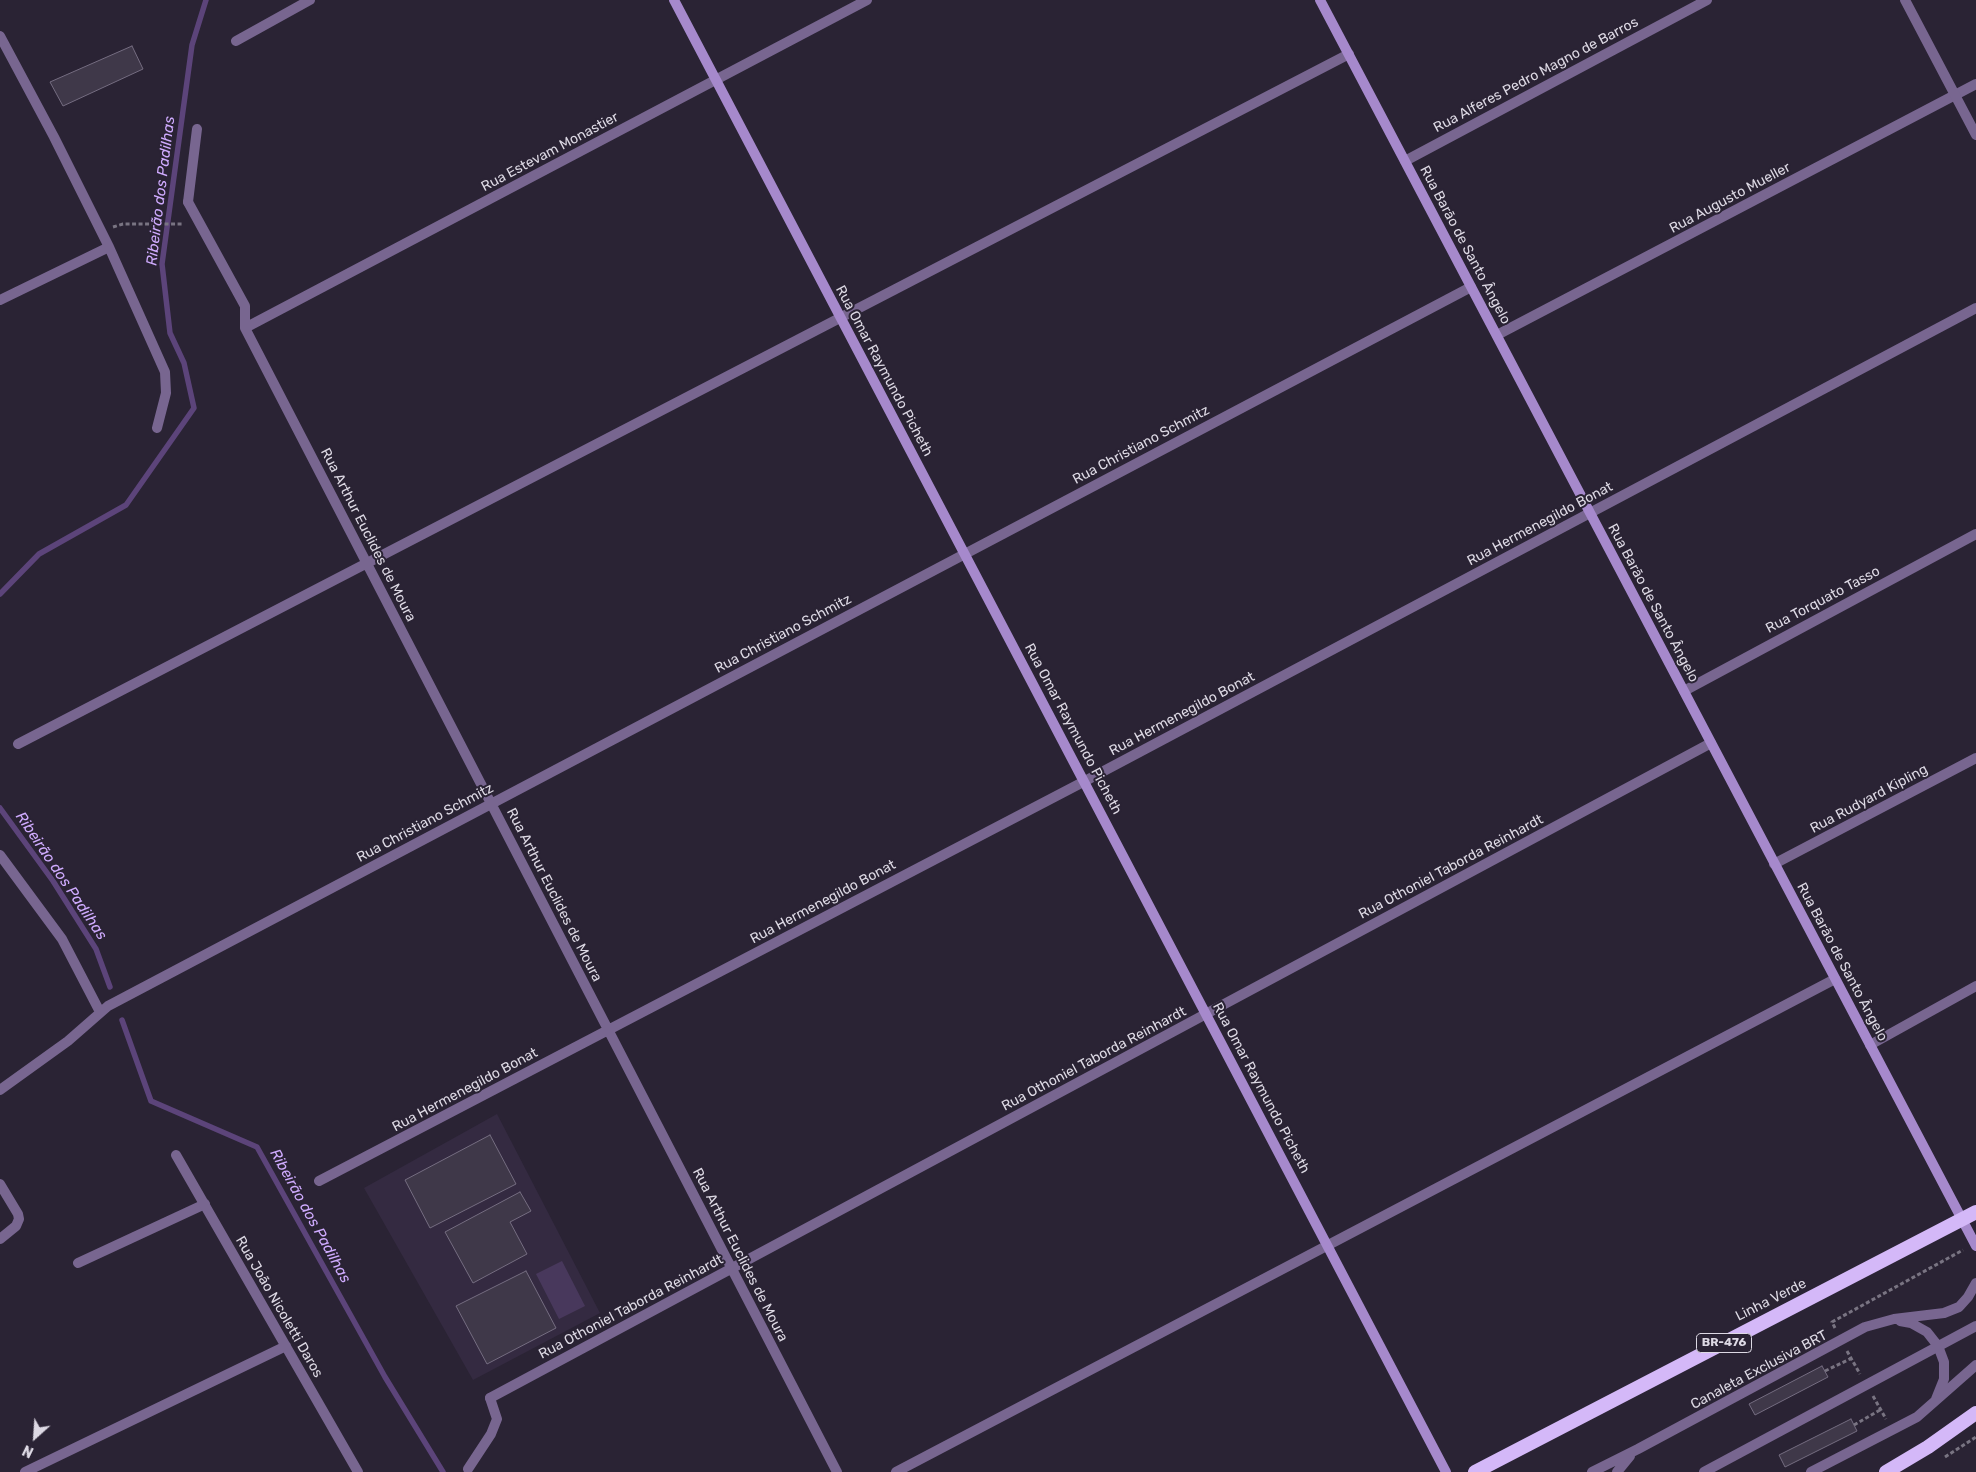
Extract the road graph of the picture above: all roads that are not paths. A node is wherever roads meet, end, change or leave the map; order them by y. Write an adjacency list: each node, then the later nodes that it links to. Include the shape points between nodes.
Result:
1 (310, 0): 8 (street)
2 (674, 0): 10 (main road, Rua Omar Raymundo Picheth)
3 (867, 0): 10 (street, Rua Estevam Monastier)
4 (1320, 0): 9 (main road, Rua Barão de Santo Ângelo)
5 (1707, 0): 15 (street, Rua Alferes Pedro Magno de Barros)
6 (1905, 0): 12 (street)
7 (0, 36): 16 (street)
8 (236, 41)
9 (1349, 54): 15 (main road, Rua Barão de Santo Ângelo); 20 (street)
10 (716, 80): 20 (main road, Rua Omar Raymundo Picheth); 21 (street, Rua Estevam Monastier)
11 (1976, 84): 12 (street, Rua Augusto Mueller)
12 (1955, 95): 14 (street); 22 (street, Rua Augusto Mueller)
13 (197, 129): 21 (street, Rua Arthur Euclides de Moura, via 188,202 245,306)
14 (1976, 135)
15 (1405, 161): 17 (main road, Rua Barão de Santo Ângelo)
16 (109, 247): 18 (street); 23 (street, via 165,372 166,393)
17 (1471, 287): 22 (main road, Rua Barão de Santo Ângelo); 26 (street, Rua Christiano Schmitz)
18 (0, 300)
19 (1976, 308): 24 (street, Rua Hermenegildo Bonat)
20 (841, 317): 26 (main road, Rua Omar Raymundo Picheth); 27 (street)
21 (245, 328): 27 (street, Rua Arthur Euclides de Moura)
22 (1497, 335): 24 (main road, Rua Barão de Santo Ângelo)
23 (157, 428)
24 (1590, 513): 28 (main road, Rua Barão de Santo Ângelo); 32 (street, Rua Hermenegildo Bonat)
25 (1976, 534): 28 (street, Rua Torquato Tasso)
26 (965, 554): 32 (main road, Rua Omar Raymundo Picheth); 33 (street, Rua Christiano Schmitz)
27 (367, 563): 30 (street); 33 (street, Rua Arthur Euclides de Moura)
28 (1684, 691): 29 (main road, Rua Barão de Santo Ângelo)
29 (1711, 743): 35 (main road, Rua Barão de Santo Ângelo); 39 (street, Rua Othoniel Taborda Reinhardt)
30 (18, 744)
31 (1976, 758): 35 (street, Rua Rudyard Kipling)
32 (1085, 781): 39 (main road, Rua Omar Raymundo Picheth); 40 (street, Rua Hermenegildo Bonat)
33 (491, 804): 38 (street, Rua Christiano Schmitz); 40 (street, Rua Arthur Euclides de Moura)
34 (1, 858): 38 (street, via 62,939)
35 (1774, 864): 36 (main road, Rua Barão de Santo Ângelo)
36 (1835, 979): 41 (main road, Rua Barão de Santo Ângelo); 50 (street)
37 (1976, 986): 41 (street)
38 (104, 1009): 42 (street, Rua Christiano Schmitz, via 68,1041)
39 (1207, 1014): 50 (main road, Rua Omar Raymundo Picheth); 53 (street, Rua Othoniel Taborda Reinhardt)
40 (608, 1030): 44 (street, Rua Hermenegildo Bonat); 53 (street, Rua Arthur Euclides de Moura)
41 (1870, 1044): 48 (main road, Rua Barão de Santo Ângelo)
42 (0, 1090)
43 (176, 1155): 46 (street, Rua João Nicoletti Daros)
44 (319, 1182)
45 (0, 1184): 49 (street, via 19,1220)
46 (204, 1204): 52 (street); 57 (street, Rua João Nicoletti Daros)
47 (1976, 1212): 48 (highway, Linha Verde / BR-476)
48 (1962, 1220): 51 (main road, Rua Barão de Santo Ângelo); 69 (highway, Linha Verde / BR-476)
49 (0, 1239)
50 (1328, 1245): 67 (street); 68 (main road, Rua Omar Raymundo Picheth)
51 (1975, 1245)
52 (78, 1263)
53 (732, 1269): 63 (street, Rua Othoniel Taborda Reinhardt, via 490,1398 496,1419 491,1434); 66 (street, Rua Arthur Euclides de Moura)
54 (1976, 1283): 55 (street, Canaleta Exclusiva BRT, via 1959,1307 1944,1313)
55 (1894, 1320): 58 (street, Canaleta Exclusiva BRT, via 1911,1323 1927,1332); 62 (street, Canaleta Exclusiva BRT, via 1865,1327)
56 (1976, 1326): 58 (street)
57 (286, 1346): 64 (street); 65 (street, Rua João Nicoletti Daros)
58 (1938, 1346): 60 (street, via 1944,1362 1944,1379 1939,1395); 72 (street)
59 (1976, 1365): 60 (street)
60 (1929, 1408): 73 (street)
61 (1976, 1413): 74 (highway, via 1928,1448)
62 (1638, 1449): 70 (street, Canaleta Exclusiva BRT); 71 (street, Canaleta Exclusiva BRT)
63 (468, 1469)
64 (25, 1472)
65 (358, 1472)
66 (837, 1472)
67 (896, 1472)
68 (1446, 1472)
69 (1474, 1472)
70 (1592, 1472)
71 (1617, 1472)
72 (1704, 1472)
73 (1811, 1472)
74 (1886, 1472)

